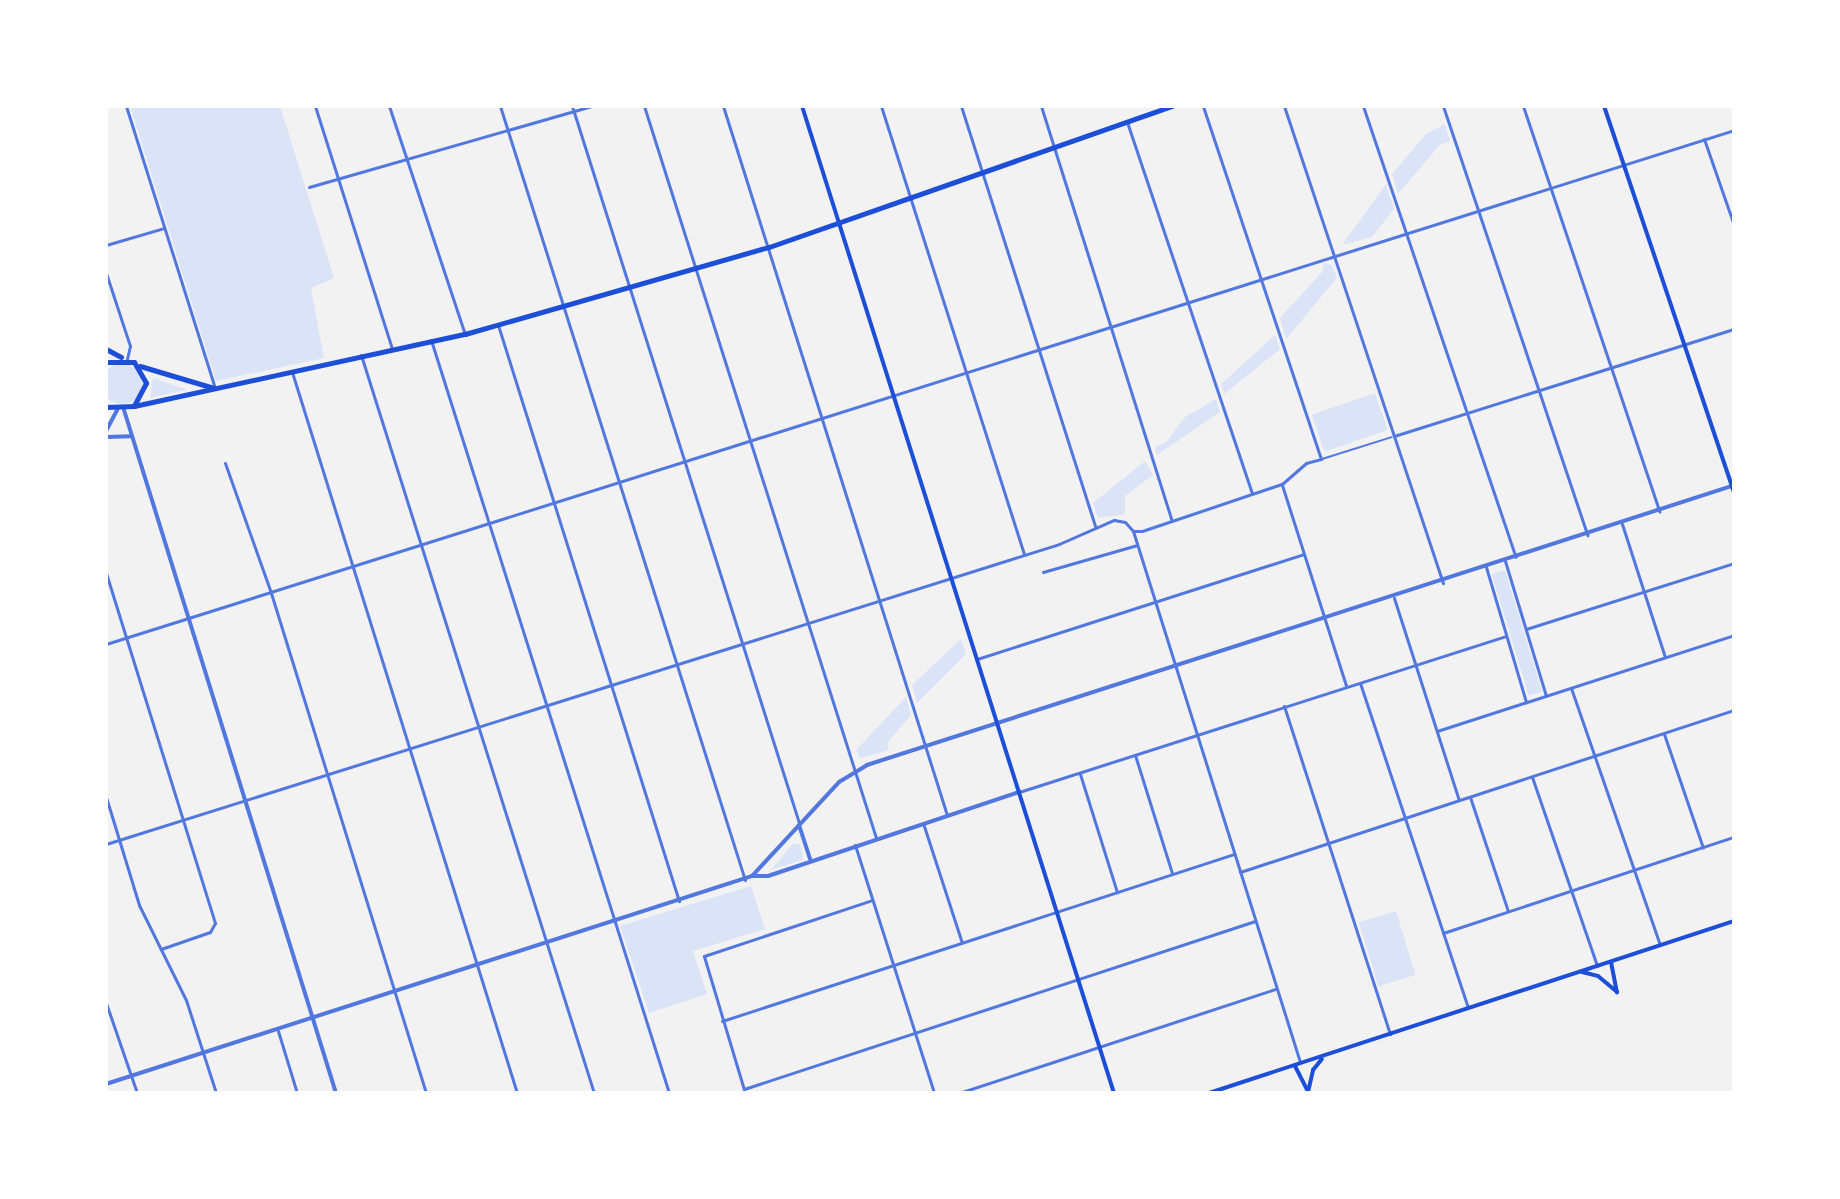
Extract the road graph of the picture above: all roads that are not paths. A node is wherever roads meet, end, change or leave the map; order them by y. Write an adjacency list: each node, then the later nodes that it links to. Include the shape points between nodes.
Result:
1 (126, 106): 35 (street)
2 (315, 106): 28 (street)
3 (389, 106): 25 (street)
4 (500, 106): 22 (street)
5 (592, 106): 19 (street)
6 (644, 106): 40 (street)
7 (723, 106): 38 (street)
8 (802, 106): 33 (main road)
9 (881, 106): 31 (street)
10 (961, 106): 27 (street)
11 (1041, 106): 24 (street)
12 (1172, 106): 20 (main road)
13 (1203, 106): 42 (street)
14 (1284, 106): 39 (street)
15 (1363, 106): 36 (street)
16 (1443, 106): 32 (street)
17 (1523, 106): 29 (street)
18 (1604, 106): 26 (main road)
19 (573, 109): 22 (street); 43 (street)
20 (1127, 122): 24 (main road); 44 (street)
21 (1734, 130): 23 (street)
22 (508, 131): 25 (street); 45 (street)
23 (1704, 139): 26 (street); 34 (street)
24 (1055, 148): 27 (main road); 47 (street)
25 (407, 160): 28 (street); 49 (street)
26 (1623, 162): 29 (street); 51 (main road)
27 (984, 174): 31 (main road); 54 (street)
28 (339, 179): 30 (street); 53 (street)
29 (1550, 185): 32 (street); 59 (street)
30 (309, 187)
31 (912, 200): 33 (main road); 61 (street)
32 (1478, 209): 36 (street); 63 (street)
33 (840, 225): 38 (main road); 64 (main road)
34 (1734, 225)
35 (164, 228): 37 (street); 62 (street)
36 (1406, 232): 39 (street); 68 (street)
37 (106, 245)
38 (769, 247): 40 (main road); 69 (street)
39 (1334, 254): 42 (street); 72 (street)
40 (697, 267): 43 (main road); 74 (street)
41 (106, 273): 56 (street, via 130,346)
42 (1261, 278): 44 (street); 75 (street)
43 (629, 286): 45 (main road); 76 (street)
44 (1188, 301): 47 (street); 81 (street)
45 (564, 305): 46 (main road); 78 (street)
46 (498, 324): 49 (main road); 82 (street)
47 (1111, 325): 54 (street); 84 (street)
48 (1734, 329): 51 (street)
49 (465, 334): 50 (main road)
50 (431, 340): 53 (main road); 85 (street)
51 (1684, 345): 59 (street); 80 (main road)
52 (106, 349): 56 (main road)
53 (392, 349): 55 (main road)
54 (1039, 349): 61 (street); 87 (street)
55 (361, 355): 60 (main road); 91 (street)
56 (124, 358): 57 (main road); 58 (main road)
57 (106, 362)
58 (139, 366): 62 (main road); 65 (main road, via 145,389)
59 (1612, 367): 63 (street); 83 (street)
60 (292, 372): 62 (main road); 97 (street)
61 (967, 372): 64 (street); 93 (street)
62 (215, 388): 65 (main road)
63 (1539, 391): 68 (street); 89 (street)
64 (894, 395): 69 (street); 101 (main road)
65 (134, 406): 67 (main road)
66 (106, 407): 67 (main road)
67 (120, 410): 70 (street); 71 (street)
68 (1467, 414): 72 (street); 94 (street)
69 (822, 417): 74 (street); 106 (street)
70 (106, 431)
71 (131, 436): 73 (street); 108 (street)
72 (1394, 436): 75 (street); 102 (street)
73 (106, 437)
74 (753, 440): 76 (street); 110 (street)
75 (1321, 459): 79 (street, via 1306,463)
76 (685, 461): 78 (street); 115 (street)
77 (225, 463): 104 (street)
78 (619, 482): 82 (street); 119 (street)
79 (1282, 484): 81 (street); 92 (street)
80 (1733, 488): 83 (street)
81 (1253, 494): 84 (street)
82 (554, 502): 85 (street); 123 (street)
83 (1660, 512): 86 (street)
84 (1172, 521): 88 (street)
85 (489, 523): 91 (street); 128 (street)
86 (1622, 524): 89 (street); 103 (street)
87 (1095, 527): 88 (street, via 1121,520); 93 (street)
88 (1133, 531): 90 (street)
89 (1587, 535): 94 (street)
90 (1137, 545): 99 (street); 107 (street)
91 (420, 546): 97 (street); 133 (street)
92 (1304, 554): 107 (street); 109 (street)
93 (1024, 555): 101 (street)
94 (1516, 557): 95 (street)
95 (1505, 561): 98 (street); 111 (street)
96 (1734, 563): 103 (street)
97 (352, 567): 104 (street); 138 (street)
98 (1486, 567): 102 (street); 113 (street)
99 (1043, 572)
100 (106, 573): 114 (street)
101 (951, 577): 106 (street); 118 (main road)
102 (1443, 583): 105 (street)
103 (1644, 591): 111 (street); 117 (street)
104 (271, 593): 108 (street); 143 (street)
105 (1394, 598): 109 (street); 120 (street)
106 (880, 599): 110 (street); 137 (street)
107 (1155, 602): 118 (street); 121 (street)
108 (188, 619): 114 (street); 149 (street)
109 (1326, 620): 121 (street); 124 (street)
110 (810, 621): 115 (street); 141 (street)
111 (1526, 629): 126 (street)
112 (1734, 635): 117 (street)
113 (1506, 636): 120 (street); 127 (street)
114 (126, 638): 116 (street); 152 (street)
115 (742, 643): 119 (street); 154 (street)
116 (106, 644)
117 (1665, 657): 125 (street)
118 (977, 659): 132 (main road)
119 (677, 664): 123 (street); 168 (street)
120 (1416, 665): 122 (street); 134 (street)
121 (1176, 667): 132 (street); 136 (street)
122 (1360, 683): 124 (street); 151 (street)
123 (611, 685): 128 (street); 172 (street)
124 (1346, 686): 129 (street)
125 (1571, 688): 126 (street); 140 (street)
126 (1546, 696): 127 (street)
127 (1526, 702): 134 (street)
128 (547, 705): 133 (street); 177 (street)
129 (1284, 706): 136 (street); 158 (street)
130 (1733, 710): 131 (street); 135 (street)
131 (1734, 717)
132 (998, 725): 137 (street); 145 (main road)
133 (478, 727): 138 (street); 180 (street)
134 (1437, 731): 148 (street)
135 (1664, 733): 140 (street); 161 (street)
136 (1197, 735): 139 (street); 162 (street)
137 (926, 745): 141 (street); 150 (street)
138 (409, 749): 143 (street); 184 (street)
139 (1135, 755): 142 (street); 166 (street)
140 (1595, 755): 144 (street); 164 (street)
141 (857, 769): 154 (street); 156 (street)
142 (1080, 772): 145 (street); 169 (street)
143 (327, 775): 149 (street); 190 (street)
144 (1532, 776): 147 (street); 170 (street)
145 (1019, 792): 150 (street); 173 (main road)
146 (106, 797): 157 (street)
147 (1470, 797): 148 (street); 174 (street)
148 (1459, 800): 151 (street)
149 (246, 802): 152 (street); 193 (street)
150 (947, 815): 153 (street)
151 (1405, 818): 158 (street); 178 (street)
152 (183, 820): 157 (street); 182 (street, via 215,925 210,932)
153 (923, 823): 156 (street); 179 (street)
154 (799, 825): 163 (street); 167 (street)
155 (1734, 837): 161 (street)
156 (876, 838): 160 (street)
157 (119, 840): 159 (street); 182 (street, via 139,905)
158 (1328, 843): 165 (street); 197 (street)
159 (106, 844)
160 (855, 845): 163 (street); 171 (street)
161 (1703, 848): 164 (street)
162 (1234, 854): 165 (street); 166 (street)
163 (810, 859): 167 (street, via 768,876)
164 (1635, 871): 170 (street); 181 (street)
165 (1240, 872): 175 (street)
166 (1172, 874): 169 (street)
167 (752, 876): 168 (street)
168 (745, 880): 172 (street)
169 (1117, 892): 173 (street)
170 (1570, 892): 174 (street); 186 (street)
171 (872, 900): 185 (street); 194 (street, via 704,956)
172 (679, 901): 177 (street)
173 (1057, 911): 179 (street); 188 (main road)
174 (1508, 912): 178 (street)
175 (1255, 921): 188 (street); 189 (street)
176 (1734, 921): 181 (main road)
177 (616, 922): 180 (street); 212 (street)
178 (1443, 933): 192 (street)
179 (962, 943): 185 (street)
180 (546, 944): 184 (street); 211 (street)
181 (1661, 945): 183 (main road)
182 (161, 949): 199 (street, via 186,1000)
183 (1611, 962): 186 (main road); 187 (main road, via 1617,992 1598,976)
184 (477, 966): 190 (street); 210 (street)
185 (894, 966): 194 (street); 196 (street)
186 (1597, 966): 187 (main road)
187 (1581, 971): 192 (main road)
188 (1078, 980): 196 (street); 198 (main road)
189 (1276, 989): 198 (street); 201 (street)
190 (395, 993): 193 (street); 209 (street)
191 (106, 1003): 202 (street)
192 (1468, 1008): 197 (main road)
193 (313, 1020): 195 (street); 208 (street)
194 (722, 1021): 204 (street)
195 (278, 1031): 199 (street); 207 (street)
196 (915, 1033): 204 (street); 213 (street)
197 (1390, 1034): 200 (main road)
198 (1100, 1046): 214 (street); 215 (main road)
199 (203, 1054): 202 (street); 206 (street)
200 (1326, 1055): 201 (main road); 201 (main road, via 1313,1070 1308,1092)
201 (1298, 1065): 216 (main road)
202 (131, 1077): 203 (street); 205 (street)
203 (106, 1084)
204 (744, 1091)
205 (137, 1093)
206 (216, 1093)
207 (297, 1093)
208 (336, 1093)
209 (426, 1093)
210 (517, 1093)
211 (594, 1093)
212 (669, 1093)
213 (934, 1093)
214 (959, 1093)
215 (1114, 1093)
216 (1209, 1093)

